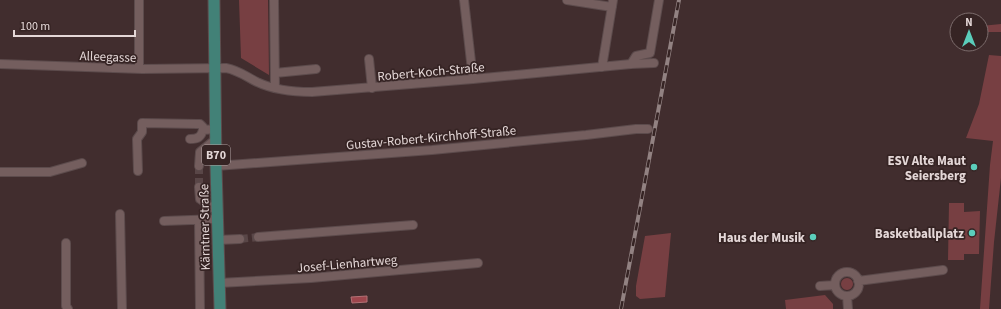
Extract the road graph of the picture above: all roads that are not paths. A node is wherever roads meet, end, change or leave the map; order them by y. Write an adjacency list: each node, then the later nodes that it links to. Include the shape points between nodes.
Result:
1 (140, 0): 13 (street)
2 (214, 0): 14 (main road, Kärntner Straße / B70)
3 (274, 0): 16 (street)
4 (464, 0): 17 (street)
5 (567, 0): 7 (street)
6 (659, 0): 11 (street, via 650,53 636,56)
7 (613, 4): 12 (street)
8 (369, 59): 19 (street)
9 (654, 63): 11 (street, Robert-Koch-Straße)
10 (0, 64): 13 (street, Alleegasse)
11 (631, 64): 12 (street, Robert-Koch-Straße)
12 (602, 67): 17 (street, Robert-Koch-Straße)
13 (139, 68): 14 (street, Alleegasse)
14 (214, 68): 18 (street, Robert-Koch-Straße, via 234,70); 22 (main road, Kärntner Straße / B70)
15 (316, 69): 16 (street)
16 (275, 74): 18 (street)
17 (473, 79): 19 (street, Robert-Koch-Straße)
18 (275, 88): 19 (street, Robert-Koch-Straße, via 312,92)
19 (372, 88)
20 (648, 129): 26 (street, Gustav-Robert-Kirchhoff-Straße, via 432,150)
21 (203, 130): 22 (street); 23 (street, via 199,138); 27 (street, via 202,125 198,124 142,123 142,132 137,139)
22 (216, 134): 25 (street, via 200,152); 26 (main road, Kärntner Straße / B70)
23 (190, 139)
24 (82, 163): 28 (street, via 50,172)
25 (199, 166)
26 (216, 166): 31 (main road, Kärntner Straße / B70)
27 (138, 171)
28 (0, 172)
29 (199, 187): 31 (street, via 200,199)
30 (120, 214): 47 (street)
31 (218, 215): 32 (street); 37 (main road, Kärntner Straße / B70)
32 (199, 220): 33 (street); 48 (street)
33 (164, 221)
34 (413, 226): 35 (street)
35 (258, 237)
36 (240, 239): 37 (street)
37 (218, 240): 42 (main road, Kärntner Straße / B70)
38 (66, 243): 46 (street)
39 (478, 263): 42 (street, Josef-Lienhartweg, via 311,278)
40 (943, 270): 41 (street)
41 (858, 281): 43 (street, via 853,275 843,273 837,278); 45 (street, via 856,291)
42 (219, 283): 49 (main road, Kärntner Straße / B70)
43 (835, 285): 44 (street); 45 (street, via 837,292)
44 (820, 286)
45 (847, 296): 50 (street)
46 (68, 309)
47 (122, 309)
48 (200, 309)
49 (220, 309)
50 (848, 309)

